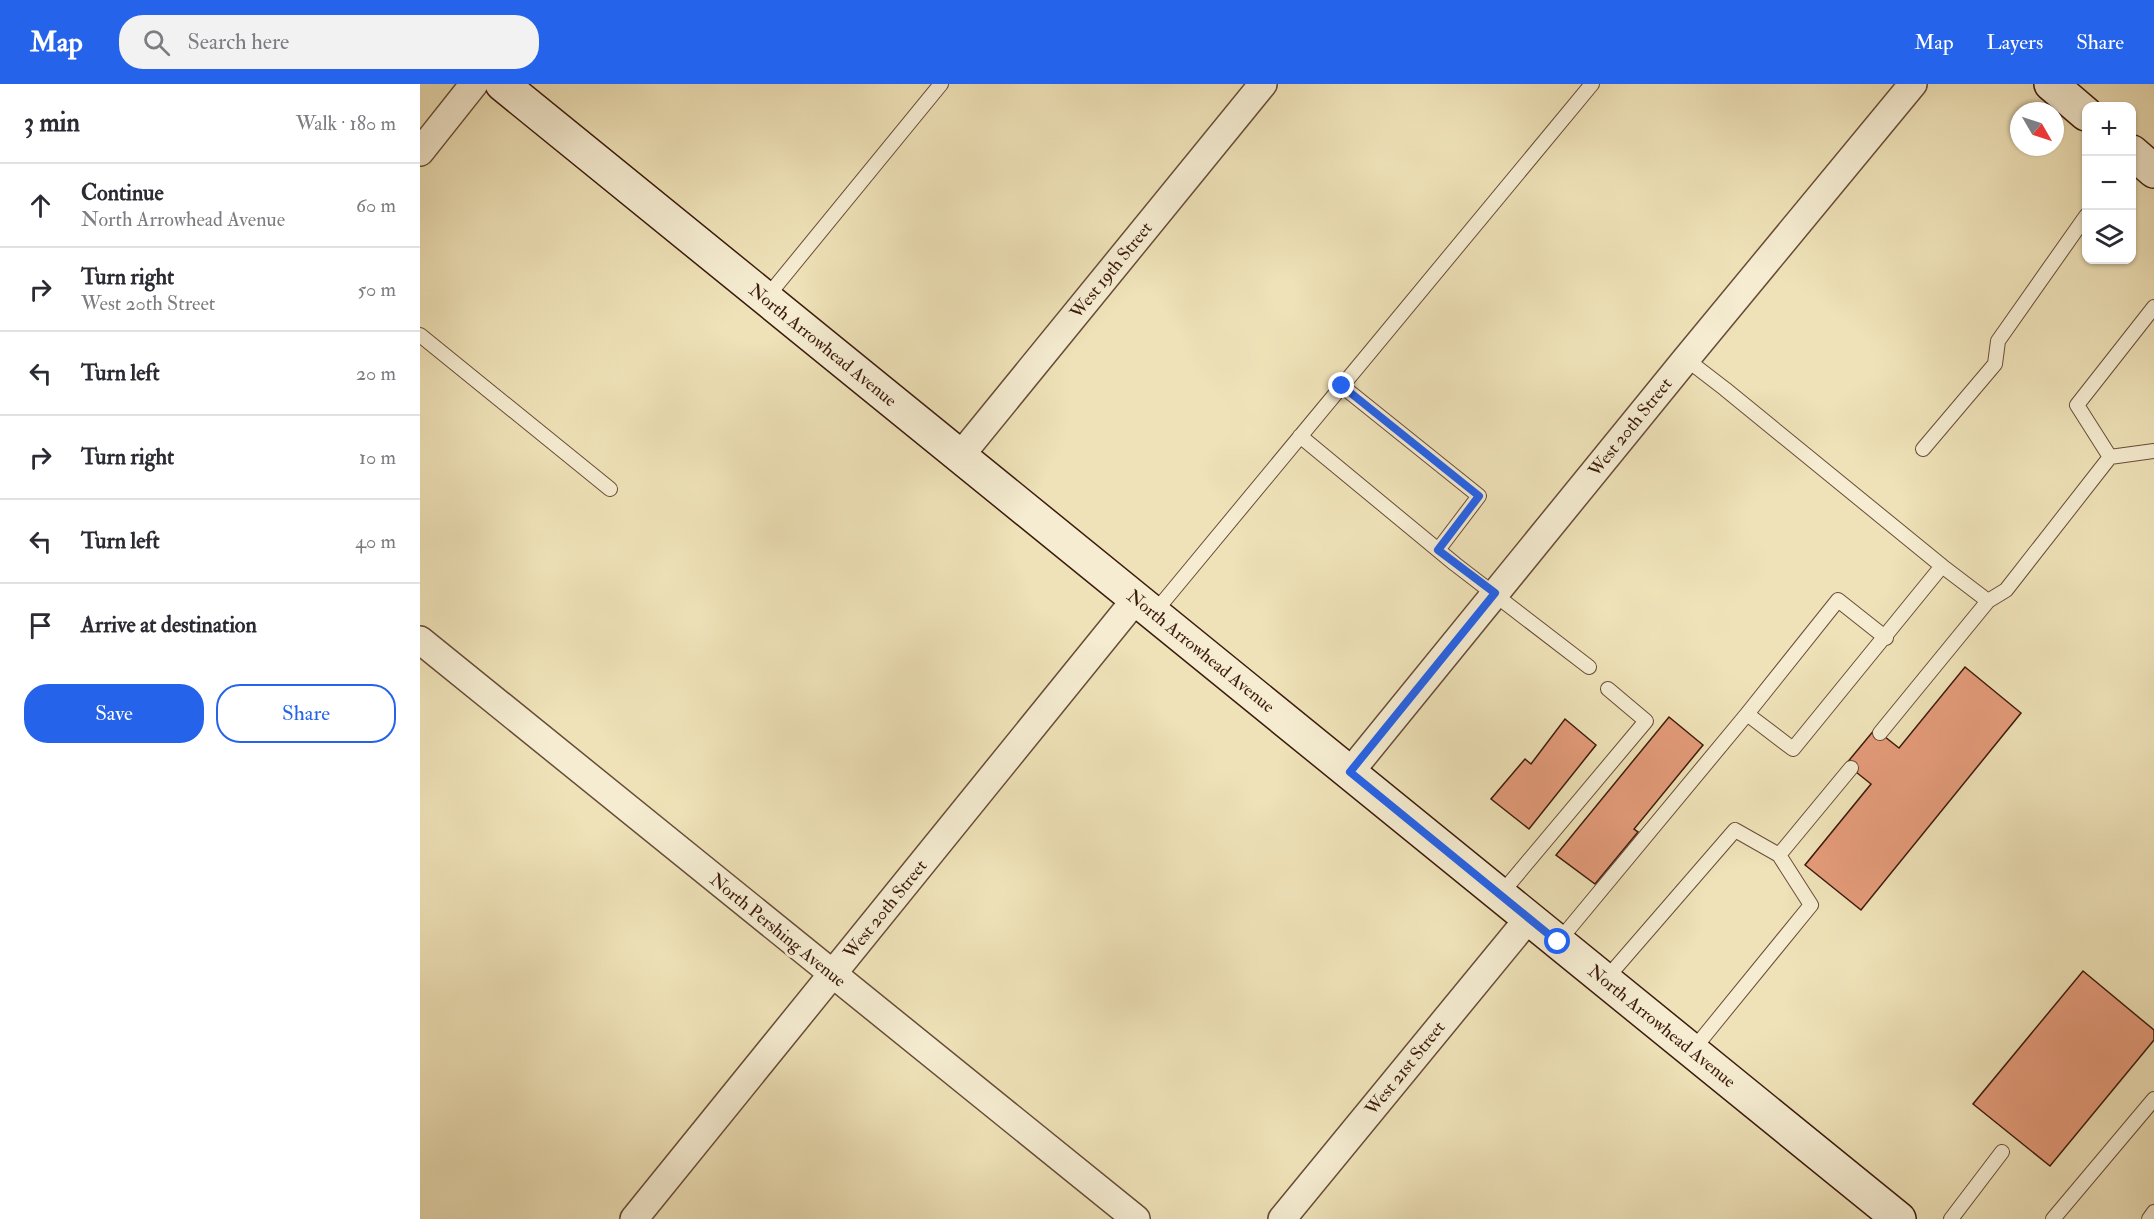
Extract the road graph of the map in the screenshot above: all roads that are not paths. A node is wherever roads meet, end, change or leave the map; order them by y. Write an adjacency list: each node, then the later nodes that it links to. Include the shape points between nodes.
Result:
1 (474, 84): 9 (street)
2 (502, 84): 11 (street, North Arrowhead Avenue)
3 (940, 84): 11 (lane)
4 (1263, 84): 19 (street, West 19th Street)
5 (1592, 84): 15 (lane)
6 (1913, 84): 14 (street, West 20th Street)
7 (2052, 84): 8 (street)
8 (2082, 110)
9 (420, 152)
10 (2082, 222): 17 (lane, via 1998,341 1995,364)
11 (766, 298): 19 (street, North Arrowhead Avenue)
12 (2154, 307): 20 (lane, via 2077,405)
13 (420, 335): 21 (lane)
14 (1686, 359): 23 (lane); 24 (street, West 20th Street)
15 (1342, 386): 16 (lane); 22 (lane, via 1479,496)
16 (1300, 436): 22 (lane); 26 (lane)
17 (1923, 449)
18 (2154, 451): 20 (lane)
19 (960, 456): 26 (street, North Arrowhead Avenue)
20 (2110, 457): 25 (lane, via 2006,590)
21 (610, 489)
22 (1438, 550): 24 (lane)
23 (1942, 566): 25 (lane); 27 (lane)
24 (1495, 593): 29 (lane); 34 (street, West 20th Street)
25 (1988, 601): 32 (lane)
26 (1145, 606): 34 (street, North Arrowhead Avenue); 39 (street, West 20th Street)
27 (1886, 638): 31 (lane, via 1793,749); 31 (lane, via 1838,600)
28 (420, 640): 39 (street, North Pershing Avenue)
29 (1589, 668)
30 (1608, 689): 36 (lane, via 1646,721)
31 (1747, 714): 38 (lane)
32 (1880, 733)
33 (1851, 768): 35 (lane)
34 (1350, 772): 36 (street, North Arrowhead Avenue)
35 (1779, 855): 40 (lane, via 1736,831); 41 (lane, via 1811,905)
36 (1500, 895): 37 (street, North Arrowhead Avenue)
37 (1528, 918): 38 (street, North Arrowhead Avenue); 47 (street, West 21st Street)
38 (1558, 942): 40 (street, North Arrowhead Avenue)
39 (833, 974): 45 (street, West 20th Street); 46 (street, North Pershing Avenue)
40 (1605, 980): 41 (street, North Arrowhead Avenue)
41 (1692, 1051): 48 (street, North Arrowhead Avenue)
42 (2154, 1099): 50 (lane)
43 (2002, 1152): 49 (lane)
44 (2154, 1212): 51 (lane)
45 (634, 1219)
46 (1136, 1219)
47 (1282, 1219)
48 (1899, 1219)
49 (1951, 1219)
50 (2053, 1219)
51 (2149, 1219)

